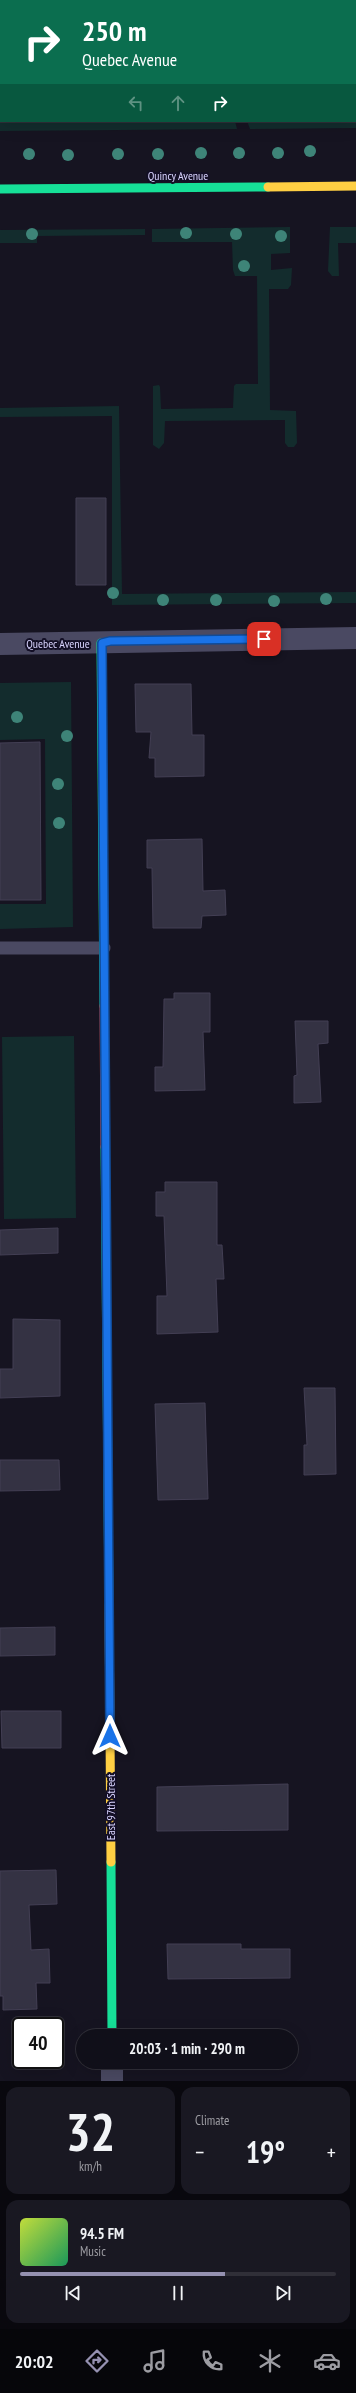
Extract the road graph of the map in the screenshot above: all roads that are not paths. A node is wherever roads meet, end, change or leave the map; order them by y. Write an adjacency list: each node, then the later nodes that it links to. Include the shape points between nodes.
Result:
1 (356, 186): 2 (street, Quincy Avenue)
2 (0, 188)
3 (356, 638): 4 (street, Quebec Avenue)
4 (102, 643): 5 (street, Quebec Avenue); 7 (street, East 97th Street)
5 (0, 644)
6 (0, 948): 7 (lane)
7 (104, 948): 8 (street, East 97th Street)
8 (112, 2029)
9 (112, 2069): 10 (street)
10 (112, 2081)

